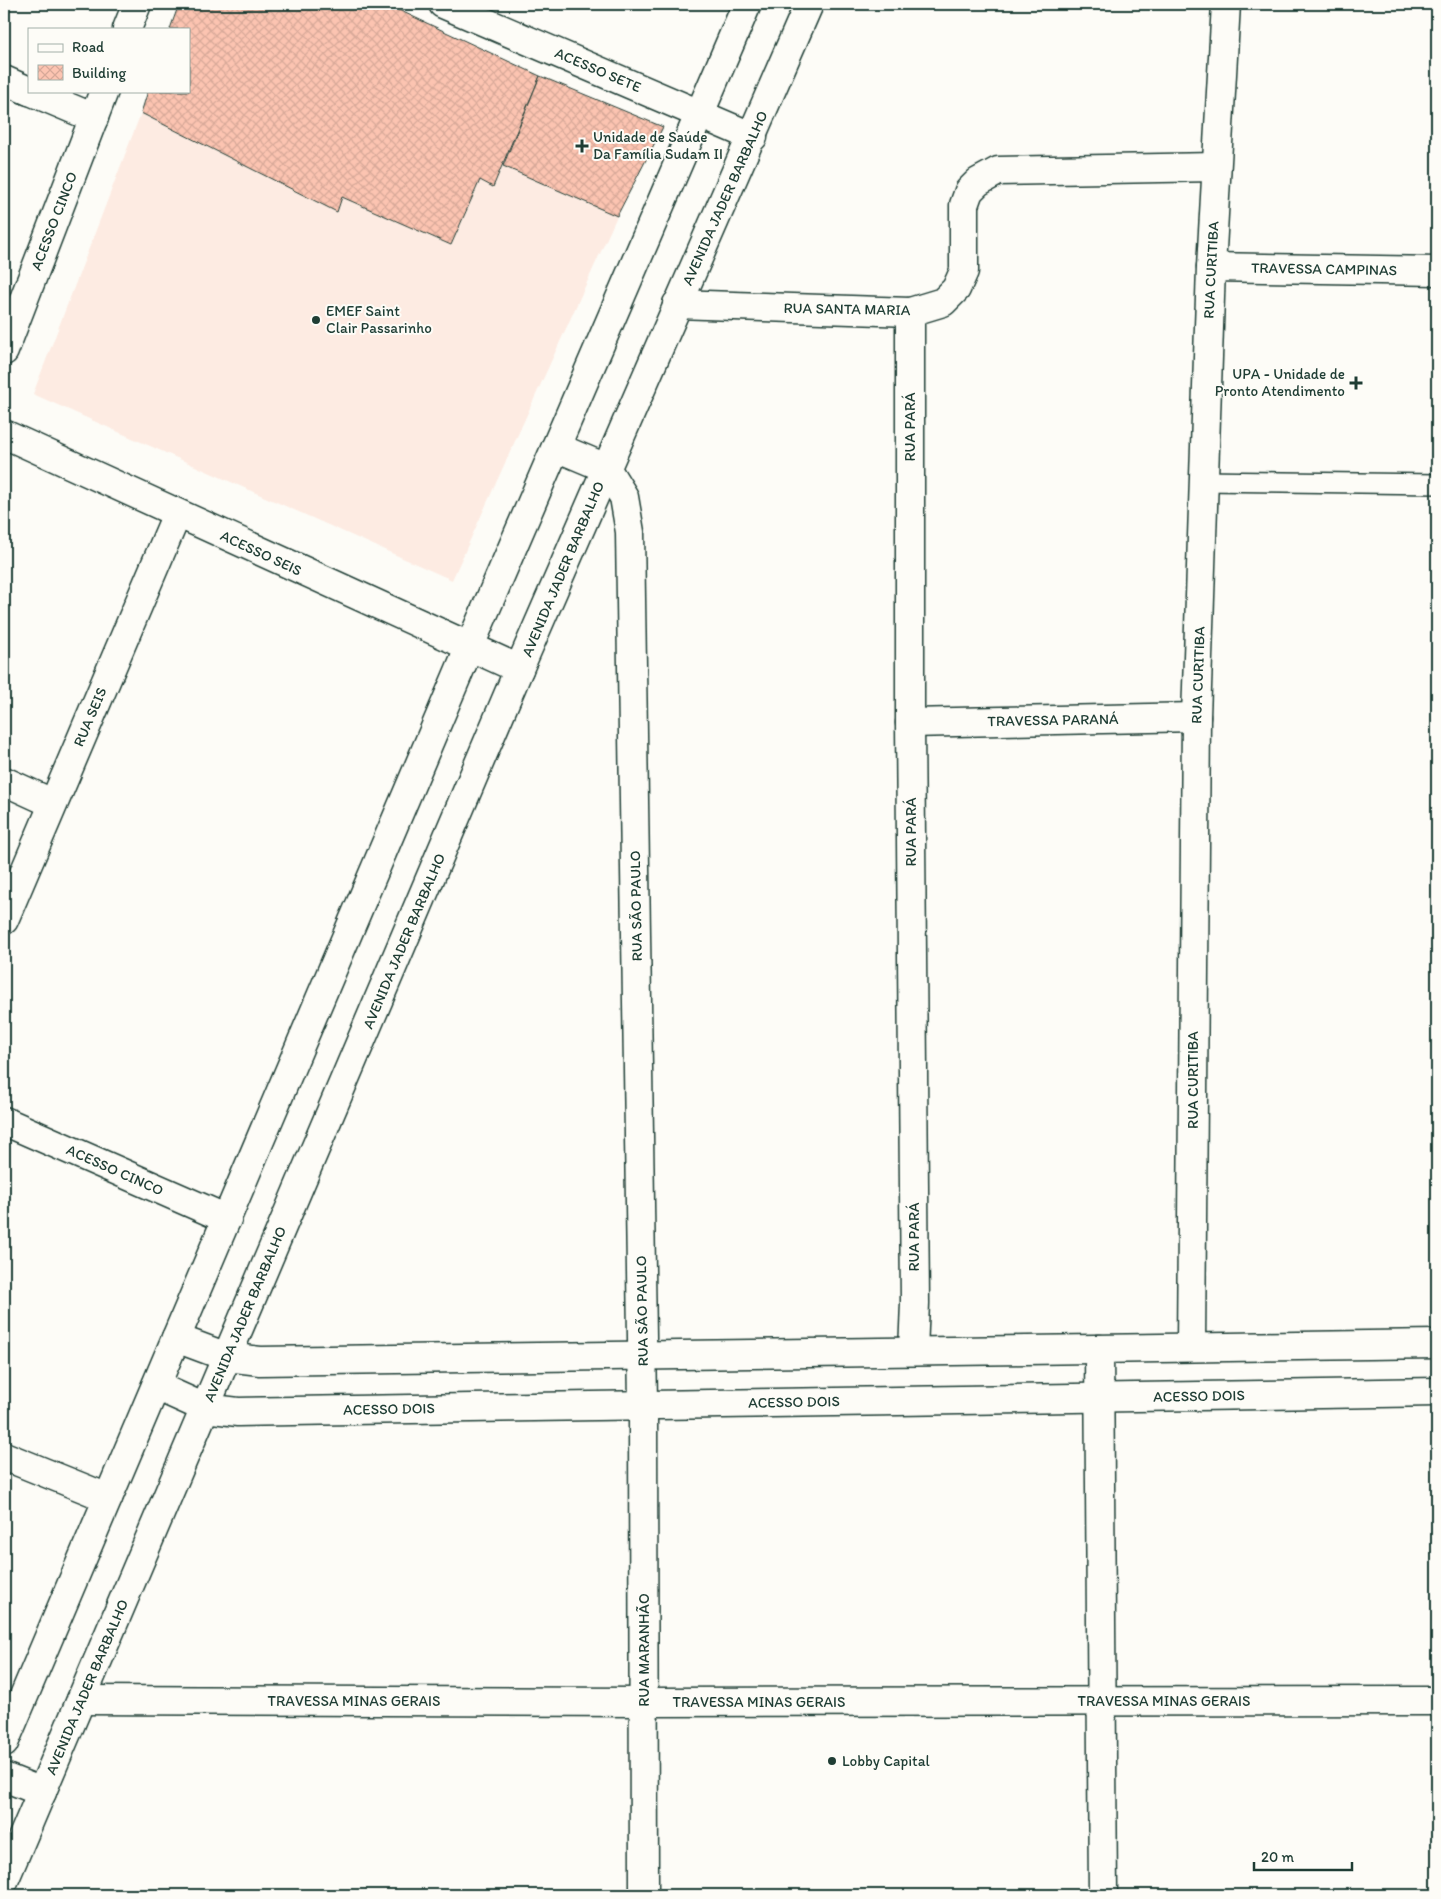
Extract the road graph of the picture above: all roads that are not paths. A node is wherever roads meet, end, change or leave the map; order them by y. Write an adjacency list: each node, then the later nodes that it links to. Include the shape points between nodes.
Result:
1 (137, 4): 6 (street)
2 (443, 4): 11 (street, ACESSO SETE)
3 (748, 4): 11 (street)
4 (809, 4): 13 (street, AVENIDA JADER BARBALHO)
5 (1226, 4): 14 (street, RUA CURITIBA)
6 (127, 28)
7 (4, 80): 8 (street)
8 (28, 91)
9 (31, 92): 12 (street)
10 (104, 92): 12 (street, ACESSO CINCO)
11 (700, 114): 13 (street, ACESSO SETE); 21 (street)
12 (94, 118): 19 (street, ACESSO CINCO)
13 (752, 137): 17 (street, AVENIDA JADER BARBALHO)
14 (1216, 167): 15 (street, RUA CURITIBA); 18 (street, RUA SANTA MARIA, via 998,171 978,182 969,191 964,205 964,271 956,289 944,302)
15 (1211, 267): 16 (street, TRAVESSA CAMPINAS); 23 (street, RUA CURITIBA)
16 (1437, 271)
17 (677, 304): 18 (street, RUA SANTA MARIA); 22 (street, AVENIDA JADER BARBALHO)
18 (910, 312): 29 (street, RUA PARÁ)
19 (4, 351)
20 (4, 434): 25 (street, ACESSO SEIS)
21 (556, 447): 22 (street); 26 (street)
22 (606, 468): 27 (street, AVENIDA JADER BARBALHO); 40 (street, RUA SÃO PAULO, via 624,497 630,532)
23 (1203, 481): 24 (lane); 28 (street, RUA CURITIBA)
24 (1437, 484)
25 (177, 514): 26 (street, ACESSO SEIS); 31 (street, RUA SEIS)
26 (469, 648): 27 (street, ACESSO SEIS); 34 (street)
27 (519, 669): 41 (street, AVENIDA JADER BARBALHO)
28 (1196, 717): 29 (street, TRAVESSA PARANÁ); 37 (street, RUA CURITIBA)
29 (910, 723): 39 (street, RUA PARÁ)
30 (4, 781): 31 (street)
31 (52, 803): 32 (street, RUA SEIS)
32 (4, 920)
33 (4, 1121): 34 (street, ACESSO CINCO)
34 (227, 1219): 35 (street)
35 (176, 1338): 41 (street); 42 (street)
36 (1437, 1344): 37 (street)
37 (1191, 1347): 38 (street)
38 (1099, 1349): 39 (street); 44 (street)
39 (913, 1351): 40 (street)
40 (643, 1355): 41 (street, via 260,1361); 45 (street, RUA SÃO PAULO)
41 (227, 1357): 46 (street, AVENIDA JADER BARBALHO)
42 (156, 1386): 46 (street, ACESSO DOIS); 48 (street)
43 (1437, 1392): 44 (street, ACESSO DOIS)
44 (1099, 1398): 45 (street, ACESSO DOIS); 50 (street)
45 (643, 1404): 46 (street, ACESSO DOIS, via 238,1412); 52 (street, RUA MARANHÃO)
46 (205, 1408): 49 (street, AVENIDA JADER BARBALHO)
47 (4, 1456): 48 (street)
48 (108, 1498): 53 (street)
49 (81, 1700): 52 (street, TRAVESSA MINAS GERAIS); 55 (street, AVENIDA JADER BARBALHO)
50 (1102, 1701): 51 (street, TRAVESSA MINAS GERAIS); 52 (street, TRAVESSA MINAS GERAIS); 58 (street)
51 (1437, 1701)
52 (644, 1702): 57 (street, RUA MARANHÃO)
53 (4, 1743)
54 (4, 1777): 55 (street)
55 (42, 1792): 56 (street, AVENIDA JADER BARBALHO)
56 (4, 1881)
57 (644, 1895)
58 (1103, 1895)

